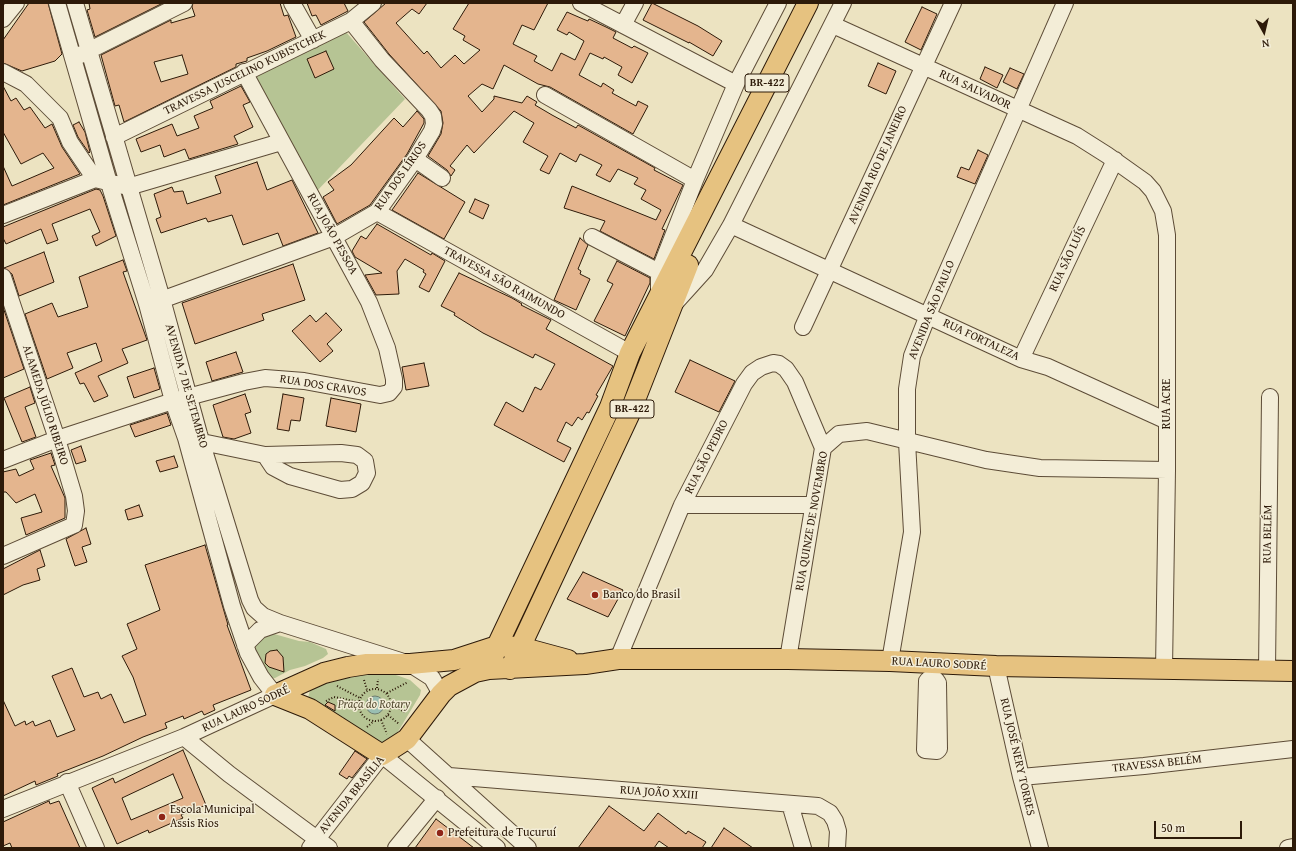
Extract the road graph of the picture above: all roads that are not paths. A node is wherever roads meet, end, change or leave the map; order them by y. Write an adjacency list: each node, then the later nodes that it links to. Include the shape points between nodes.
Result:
1 (16, 3): 14 (street)
2 (57, 3): 20 (street)
3 (75, 3): 19 (street, AVENIDA 7 DE SETEMBRO)
4 (184, 3): 19 (street)
5 (292, 3): 18 (street)
6 (373, 3): 15 (street, TRAVESSA JUSCELINO KUBISTCHEK)
7 (581, 3): 16 (street)
8 (635, 3): 16 (street)
9 (778, 3): 24 (street)
10 (808, 3): 44 (main road, BR-422, via 727,164)
11 (843, 3): 17 (street)
12 (953, 3): 21 (street, AVENIDA RIO DE JANEIRO)
13 (1065, 3): 26 (street, AVENIDA SÃO PAULO)
14 (3, 19)
15 (351, 21): 18 (street, TRAVESSA JUSCELINO KUBISTCHEK); 29 (street, RUA DOS LÍRIOS, via 432,116 432,131)
16 (623, 25): 24 (street)
17 (833, 25): 21 (street, RUA SALVADOR); 37 (street)
18 (313, 40): 23 (street, TRAVESSA JUSCELINO KUBISTCHEK)
19 (88, 51): 20 (street); 27 (street, AVENIDA 7 DE SETEMBRO)
20 (72, 58): 33 (street)
21 (922, 65): 26 (street, RUA SALVADOR); 40 (street, AVENIDA RIO DE JANEIRO)
22 (3, 72): 33 (street, via 26,84 60,118 70,142)
23 (244, 72): 27 (street, TRAVESSA JUSCELINO KUBISTCHEK); 28 (street, RUA JOÃO PESSOA)
24 (736, 84): 32 (street)
25 (545, 96): 32 (street)
26 (1017, 110): 30 (street, RUA SALVADOR, via 1077,136); 45 (street, AVENIDA SÃO PAULO)
27 (114, 137): 34 (street, AVENIDA 7 DE SETEMBRO)
28 (281, 142): 34 (street); 38 (street, RUA JOÃO PESSOA)
29 (415, 159): 31 (street); 35 (street, RUA DOS LÍRIOS)
30 (1115, 160): 48 (street, RUA SÃO LUÍS); 55 (street, RUA ACRE, via 1153,191 1166,223)
31 (442, 178)
32 (695, 180): 41 (street)
33 (102, 181): 34 (street); 36 (street); 43 (street)
34 (128, 187): 43 (street, AVENIDA 7 DE SETEMBRO)
35 (377, 212): 38 (street, RUA DOS LÍRIOS); 47 (street, TRAVESSA SÃO RAIMUNDO)
36 (3, 215)
37 (732, 225): 40 (street, RUA FORTALEZA); 44 (street, via 705,270)
38 (334, 237): 43 (street, RUA DOS LÍRIOS); 49 (street, RUA JOÃO PESSOA, via 369,302 387,348 394,386 389,393)
39 (592, 237): 41 (street)
40 (831, 270): 45 (street, RUA FORTALEZA); 46 (street, AVENIDA RIO DE JANEIRO)
41 (659, 272): 44 (street)
42 (3, 277): 57 (street, ALAMEDA JÚLIO RIBEIRO)
43 (155, 302): 50 (street, AVENIDA 7 DE SETEMBRO); 52 (street)
44 (666, 302): 47 (main road, BR-422); 54 (main road, BR-422)
45 (928, 315): 48 (street, RUA FORTALEZA); 58 (street, AVENIDA SÃO PAULO, via 908,372)
46 (803, 327)
47 (630, 353): 53 (main road, BR-422)
48 (1021, 359): 55 (street, RUA FORTALEZA, via 1048,367)
49 (380, 395): 50 (street, RUA DOS CRAVOS, via 304,381 265,378)
50 (189, 396): 52 (street, RUA DOS CRAVOS); 56 (street, AVENIDA 7 DE SETEMBRO)
51 (1270, 397): 78 (street, RUA BELÉM)
52 (173, 401): 56 (street); 57 (street, RUA DOS CRAVOS)
53 (610, 407): 54 (main road); 68 (main road, BR-422)
54 (629, 415): 69 (main road, BR-422)
55 (1167, 421): 62 (street, RUA ACRE)
56 (196, 438): 60 (street); 66 (street, AVENIDA 7 DE SETEMBRO, via 250,600 263,616); 67 (street)
57 (57, 439): 61 (street, RUA DOS CRAVOS); 65 (street, ALAMEDA JÚLIO RIBEIRO, via 76,504 74,525)
58 (907, 442): 59 (street, RUA QUINZE DE NOVEMBRO, via 867,431 839,434); 62 (street, RUA QUINZE DE NOVEMBRO, via 986,460 1040,468); 72 (street, AVENIDA SÃO PAULO, via 912,532)
59 (823, 448): 63 (street, RUA QUINZE DE NOVEMBRO); 64 (street, RUA SÃO PEDRO, via 795,382 779,364 761,367 744,384)
60 (266, 455): 60 (street, via 273,467 290,476 340,490 352,489 362,483 366,473 365,461 357,455)
61 (3, 460)
62 (1167, 470): 77 (street, RUA ACRE)
63 (813, 505): 64 (street); 71 (street, RUA QUINZE DE NOVEMBRO)
64 (682, 506): 70 (street, RUA SÃO PEDRO)
65 (4, 554)
66 (280, 623): 67 (street, via 260,630); 80 (street, AVENIDA 7 DE SETEMBRO)
67 (245, 645): 82 (street, via 261,677)
68 (497, 646): 69 (main road, RUA LAURO SODRÉ); 75 (main road, BR-422); 80 (main road, RUA LAURO SODRÉ)
69 (520, 647): 73 (main road, RUA LAURO SODRÉ); 76 (main road, BR-422)
70 (618, 659): 71 (main road, RUA LAURO SODRÉ); 73 (main road, RUA LAURO SODRÉ)
71 (788, 659): 72 (main road, RUA LAURO SODRÉ)
72 (890, 661): 74 (main road, RUA LAURO SODRÉ, via 933,671)
73 (585, 664): 76 (main road, RUA LAURO SODRÉ)
74 (996, 666): 77 (main road, RUA LAURO SODRÉ); 87 (street, RUA JOSÉ NERY TORRES)
75 (489, 669): 76 (main road, AVENIDA BRASÍLIA); 81 (main road, AVENIDA BRASÍLIA, via 461,679)
76 (510, 669)
77 (1164, 670): 78 (main road, RUA LAURO SODRÉ)
78 (1267, 671): 79 (main road, RUA LAURO SODRÉ)
79 (1293, 671)
80 (409, 673): 81 (street, AVENIDA 7 DE SETEMBRO, via 432,678); 82 (main road, RUA LAURO SODRÉ, via 367,664 348,667 324,673)
81 (441, 694): 84 (main road, AVENIDA BRASÍLIA)
82 (275, 695): 83 (street, RUA LAURO SODRÉ); 84 (main road)
83 (184, 737): 88 (street, RUA LAURO SODRÉ); 92 (street)
84 (395, 739): 86 (street); 89 (street); 92 (street, AVENIDA BRASÍLIA, via 334,819)
85 (1293, 749): 87 (street, TRAVESSA BELÉM)
86 (449, 776): 90 (street, RUA JOÃO XXIII); 96 (street)
87 (1021, 777): 99 (street, RUA JOSÉ NERY TORRES)
88 (67, 782): 91 (street, RUA LAURO SODRÉ); 93 (street)
89 (437, 798): 94 (street); 95 (street)
90 (790, 804): 97 (street); 98 (street, RUA JOÃO XXIII, via 818,806 830,813 838,831)
91 (3, 810)
92 (318, 845)
93 (96, 848)
94 (396, 848)
95 (497, 848)
96 (528, 848)
97 (803, 848)
98 (837, 848)
99 (1040, 848)
100 (1288, 848): 101 (street)
101 (1293, 848)

